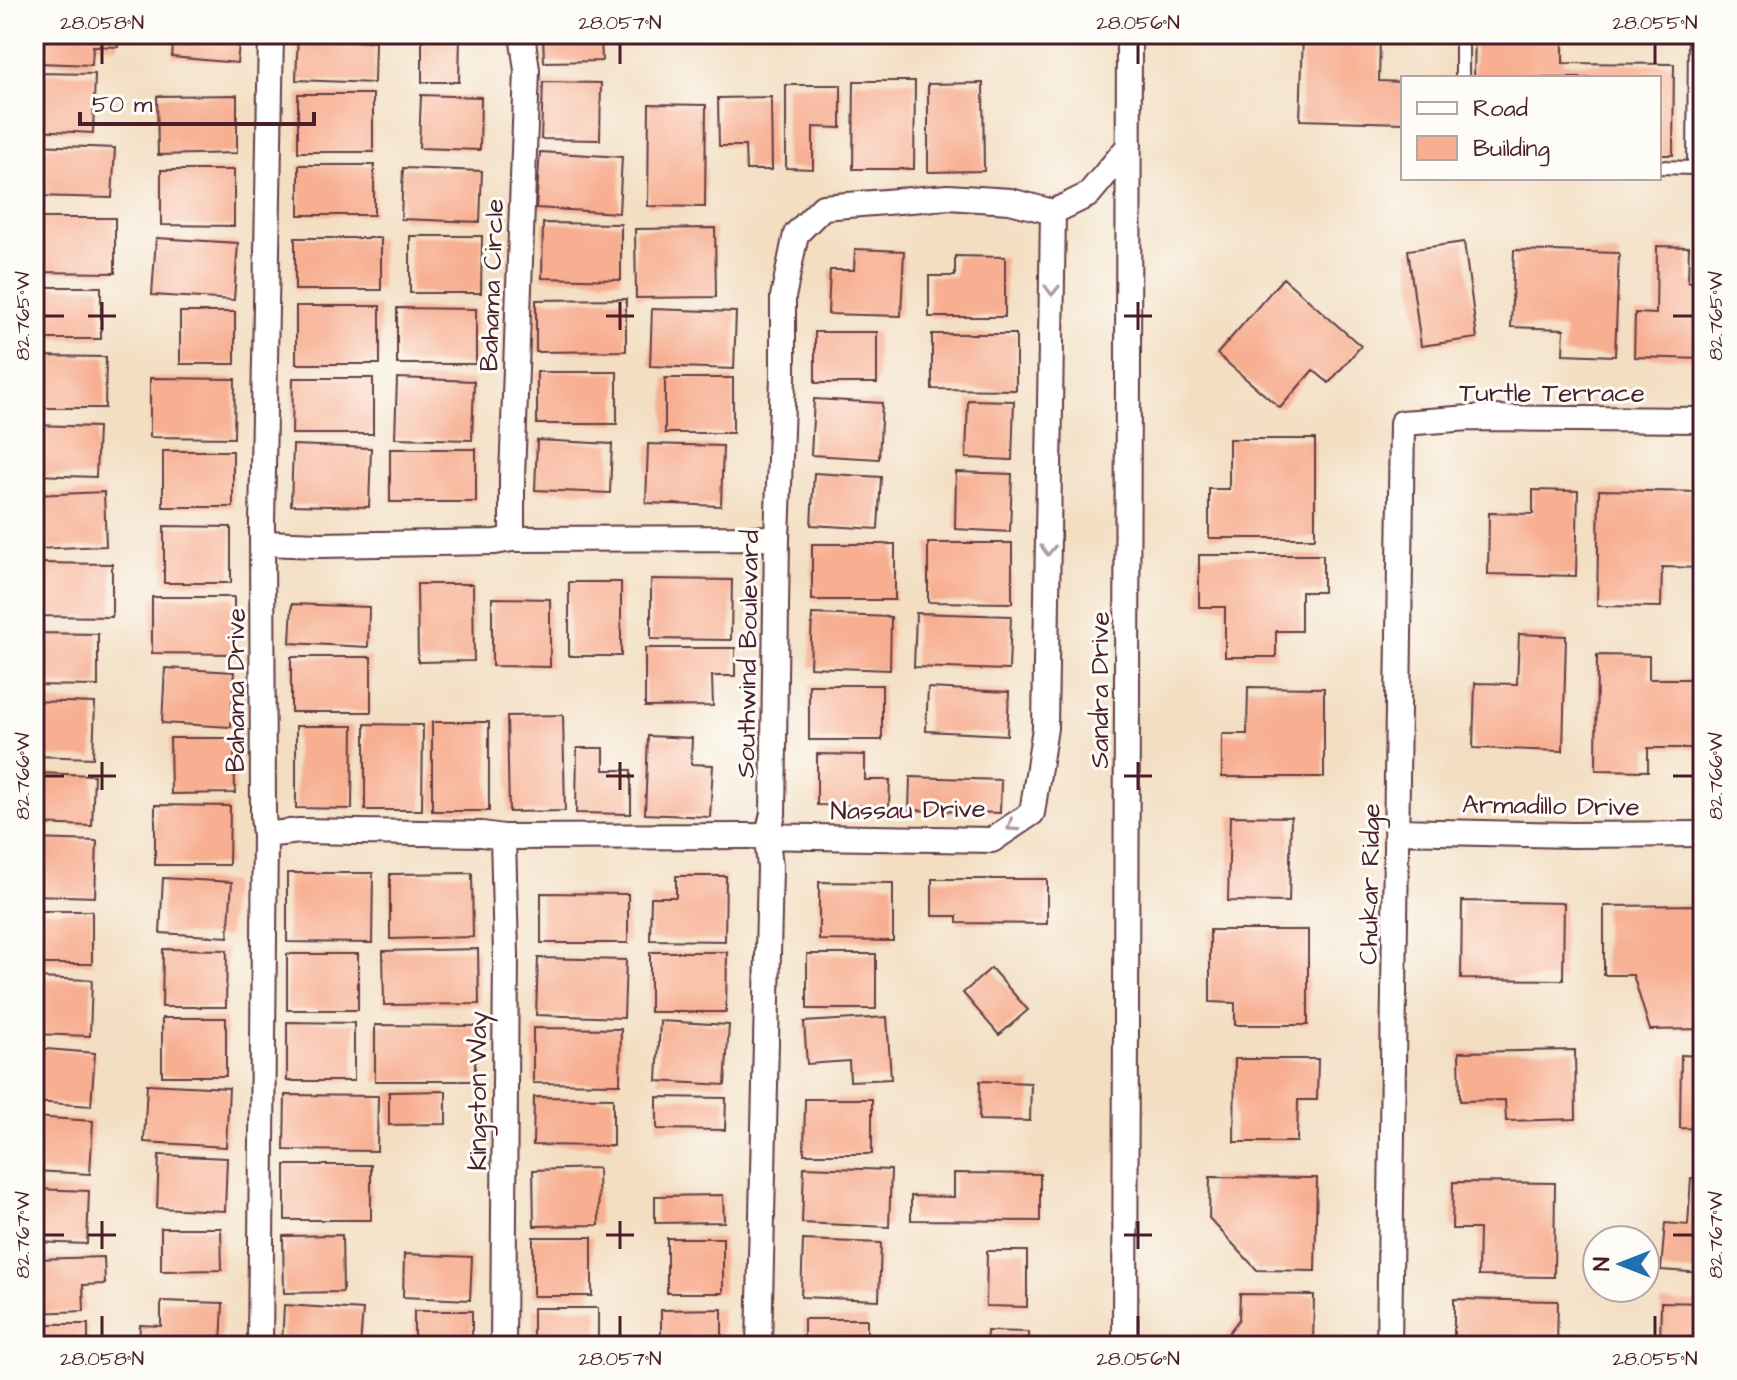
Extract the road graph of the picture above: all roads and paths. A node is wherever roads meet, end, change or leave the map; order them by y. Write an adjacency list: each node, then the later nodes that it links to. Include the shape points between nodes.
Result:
1 (271, 34): 15 (street, Bahama Drive)
2 (522, 34): 14 (street, Bahama Circle, via 527,70)
3 (1129, 34): 7 (street, Sandra Drive)
4 (1462, 34): 6 (lane)
5 (1695, 34): 9 (lane)
6 (1462, 76)
7 (1129, 146): 10 (street, via 1088,195); 24 (street, Sandra Drive)
8 (1661, 167): 9 (lane)
9 (1698, 167)
10 (1053, 212): 13 (street, Southwind Boulevard, via 1010,201 948,197 823,207 796,234 783,297); 20 (street, Nassau Drive, one-way to 20, via 1045,728 1032,813 992,840)
11 (1703, 420): 12 (street, Turtle Terrace, via 1470,418)
12 (1402, 423): 16 (street, Chukar Ridge)
13 (777, 538): 14 (street); 20 (street, Southwind Boulevard, via 773,814)
14 (512, 539): 15 (street)
15 (264, 543): 18 (street, Bahama Drive)
16 (1398, 831): 17 (street, Armadillo Drive); 25 (street, Chukar Ridge)
17 (1703, 834)
18 (265, 835): 19 (street, Nassau Drive, via 299,831); 21 (street, Bahama Drive)
19 (503, 837): 20 (street, Nassau Drive); 22 (street, Kingston Way)
20 (767, 838): 23 (street, Southwind Boulevard)
21 (260, 1346)
22 (503, 1346)
23 (759, 1346)
24 (1125, 1346)
25 (1389, 1346)

